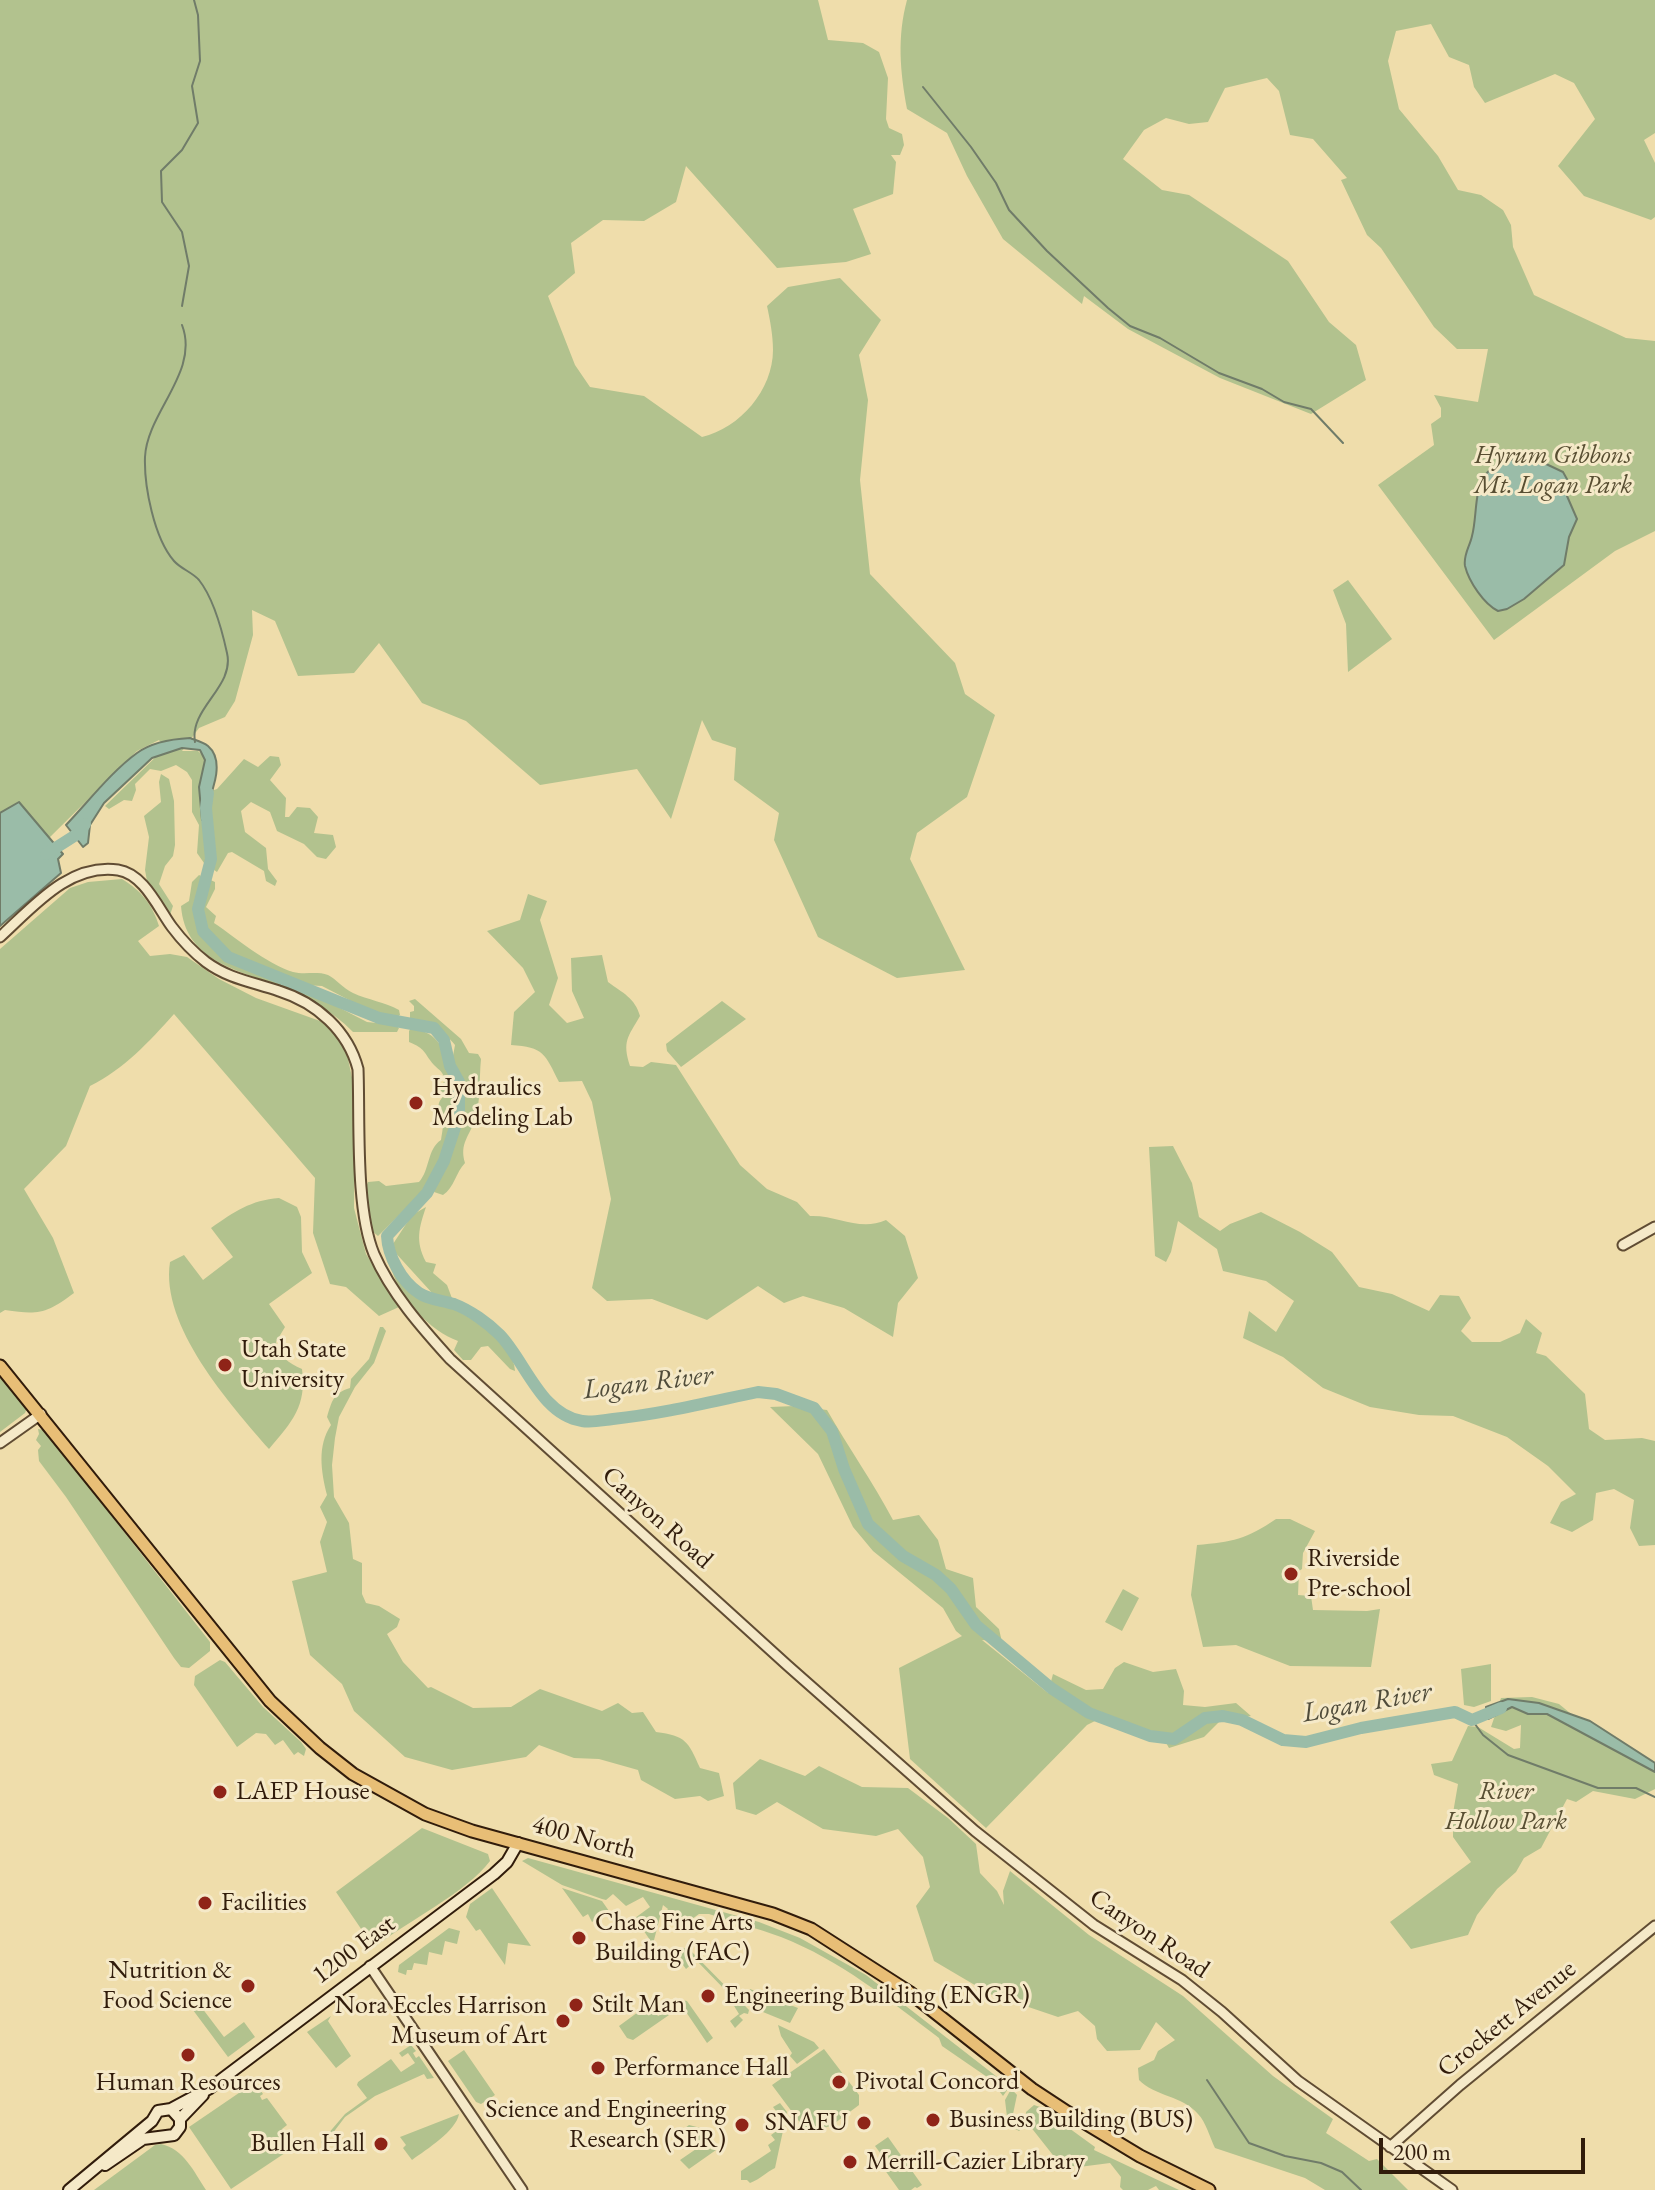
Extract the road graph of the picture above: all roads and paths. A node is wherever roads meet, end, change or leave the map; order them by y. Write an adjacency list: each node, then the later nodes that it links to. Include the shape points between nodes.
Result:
1 (0, 937): 15 (street, Canyon Road, via 50,890 100,869 122,871 149,892 180,937 204,960 229,977 283,992 342,1031 358,1069 362,1194 373,1252 450,1359 975,1831 1094,1925 1182,1980 1298,2081)
2 (1655, 1227): 3 (street)
3 (1623, 1245)
4 (0, 1366): 5 (main road, 400 North)
5 (41, 1414): 6 (street); 7 (main road, 400 North, via 270,1701 320,1748 353,1774 425,1814)
6 (0, 1443)
7 (518, 1843): 9 (main road, 1200 East, via 494,1874); 19 (main road, 400 North, via 811,1929 909,1992 1067,2112)
8 (1655, 1926): 15 (street, Crockett Avenue)
9 (370, 1966): 10 (main road, 1200 East); 18 (street)
10 (210, 2088): 11 (main road, 1200 East); 12 (main road, 1200 East)
11 (171, 2109): 12 (main road); 13 (main road, via 158,2111)
12 (180, 2119): 14 (main road, via 174,2135)
13 (152, 2121): 14 (main road); 16 (main road)
14 (160, 2135): 16 (main road, via 143,2139)
15 (1390, 2147): 20 (street, Canyon Road)
16 (94, 2172): 17 (main road)
17 (69, 2190)
18 (522, 2190)
19 (1209, 2190)
20 (1452, 2190)

